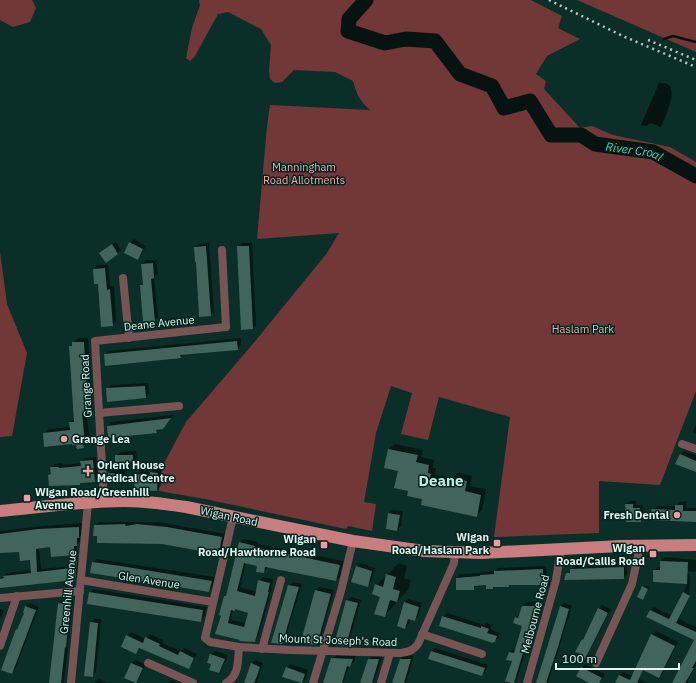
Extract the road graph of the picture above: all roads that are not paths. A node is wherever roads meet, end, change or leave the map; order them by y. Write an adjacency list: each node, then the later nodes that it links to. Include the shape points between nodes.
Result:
1 (222, 250): 3 (street, Deane Avenue, via 226,327)
2 (123, 278): 3 (street)
3 (129, 338): 4 (street, Deane Avenue)
4 (95, 341): 6 (street, Grange Road)
5 (179, 406): 6 (street)
6 (99, 413): 9 (street, Grange Road)
7 (682, 444): 8 (street)
8 (696, 449)
9 (104, 502): 10 (main road, Wigan Road); 12 (main road, Wigan Road, via 160,503)
10 (88, 503): 11 (main road, Wigan Road); 18 (street, Greenhill Avenue)
11 (0, 511)
12 (233, 517): 13 (main road, Wigan Road); 23 (street)
13 (354, 541): 17 (main road, Wigan Road); 28 (street)
14 (696, 545): 15 (main road, Wigan Road)
15 (640, 546): 16 (main road, Wigan Road); 32 (street, via 632,584 597,650)
16 (561, 549): 17 (main road, Wigan Road); 38 (street, Melbourne Road, via 556,580)
17 (455, 553): 24 (street, Mount St Joseph's Road, via 454,563)
18 (80, 580): 20 (street, Greenhill Avenue); 23 (street, Glen Avenue)
19 (281, 580): 27 (street)
20 (80, 590): 21 (street); 33 (street, Greenhill Avenue)
21 (17, 596): 22 (street); 25 (street)
22 (0, 598)
23 (213, 602): 26 (street, Mount St Joseph's Road, via 205,638 214,643)
24 (422, 634): 29 (street, Mount St Joseph's Road, via 414,649 409,652); 30 (street)
25 (0, 646)
26 (239, 647): 27 (street, Mount St Joseph's Road); 35 (street, via 236,672)
27 (262, 649): 28 (street, Mount St Joseph's Road)
28 (323, 652): 29 (street, Mount St Joseph's Road); 36 (street)
29 (390, 653): 37 (street)
30 (482, 654)
31 (148, 662): 34 (street, via 156,671)
32 (596, 663)
33 (71, 683)
34 (193, 683)
35 (226, 683)
36 (313, 683)
37 (381, 683)
38 (527, 683)

